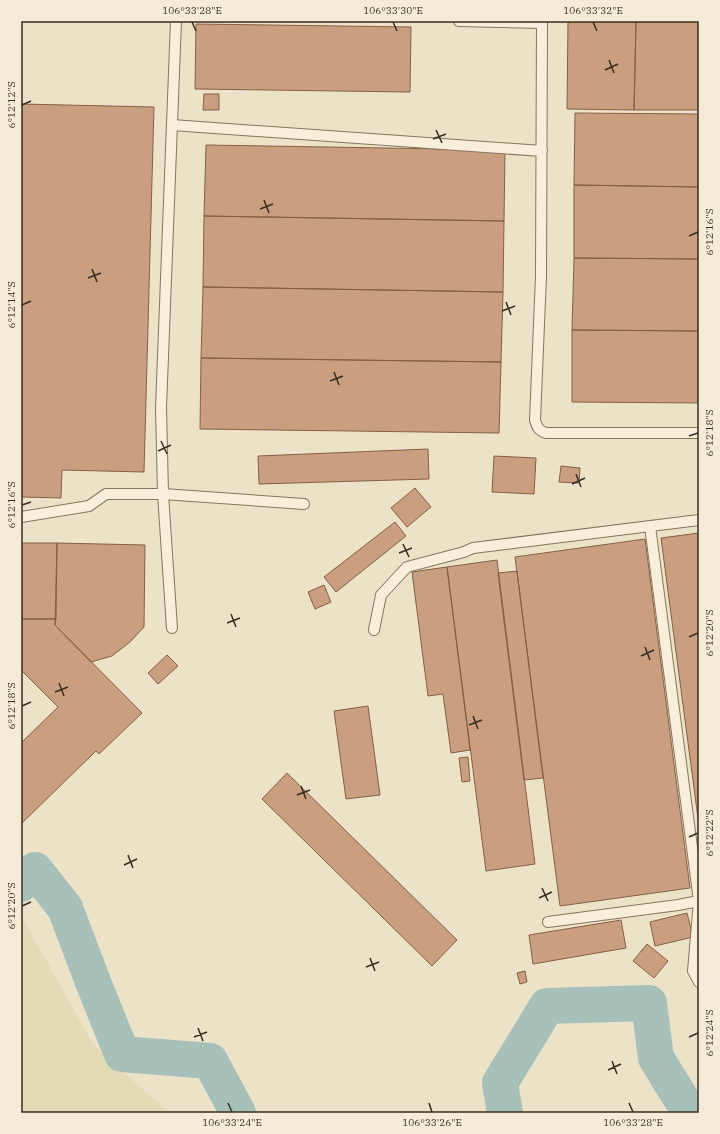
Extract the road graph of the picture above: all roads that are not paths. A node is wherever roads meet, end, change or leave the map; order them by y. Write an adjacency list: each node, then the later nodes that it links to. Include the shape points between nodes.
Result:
1 (176, 21): 4 (lane)
2 (459, 21): 3 (lane)
3 (542, 22): 5 (lane)
4 (172, 125): 5 (lane); 7 (lane, via 161,408)
5 (542, 151): 6 (lane, via 541,276 535,420 537,426 541,432 546,433)
6 (699, 433)
7 (163, 494): 8 (lane); 9 (lane, via 106,494 89,506); 12 (lane)
8 (304, 504)
9 (21, 517)
10 (699, 520): 11 (lane)
11 (650, 526): 13 (lane, via 473,548 407,567 381,595); 14 (lane)
12 (172, 628)
13 (374, 630)
14 (699, 901): 15 (lane); 16 (lane, via 694,971)
15 (548, 922)
16 (699, 982)

